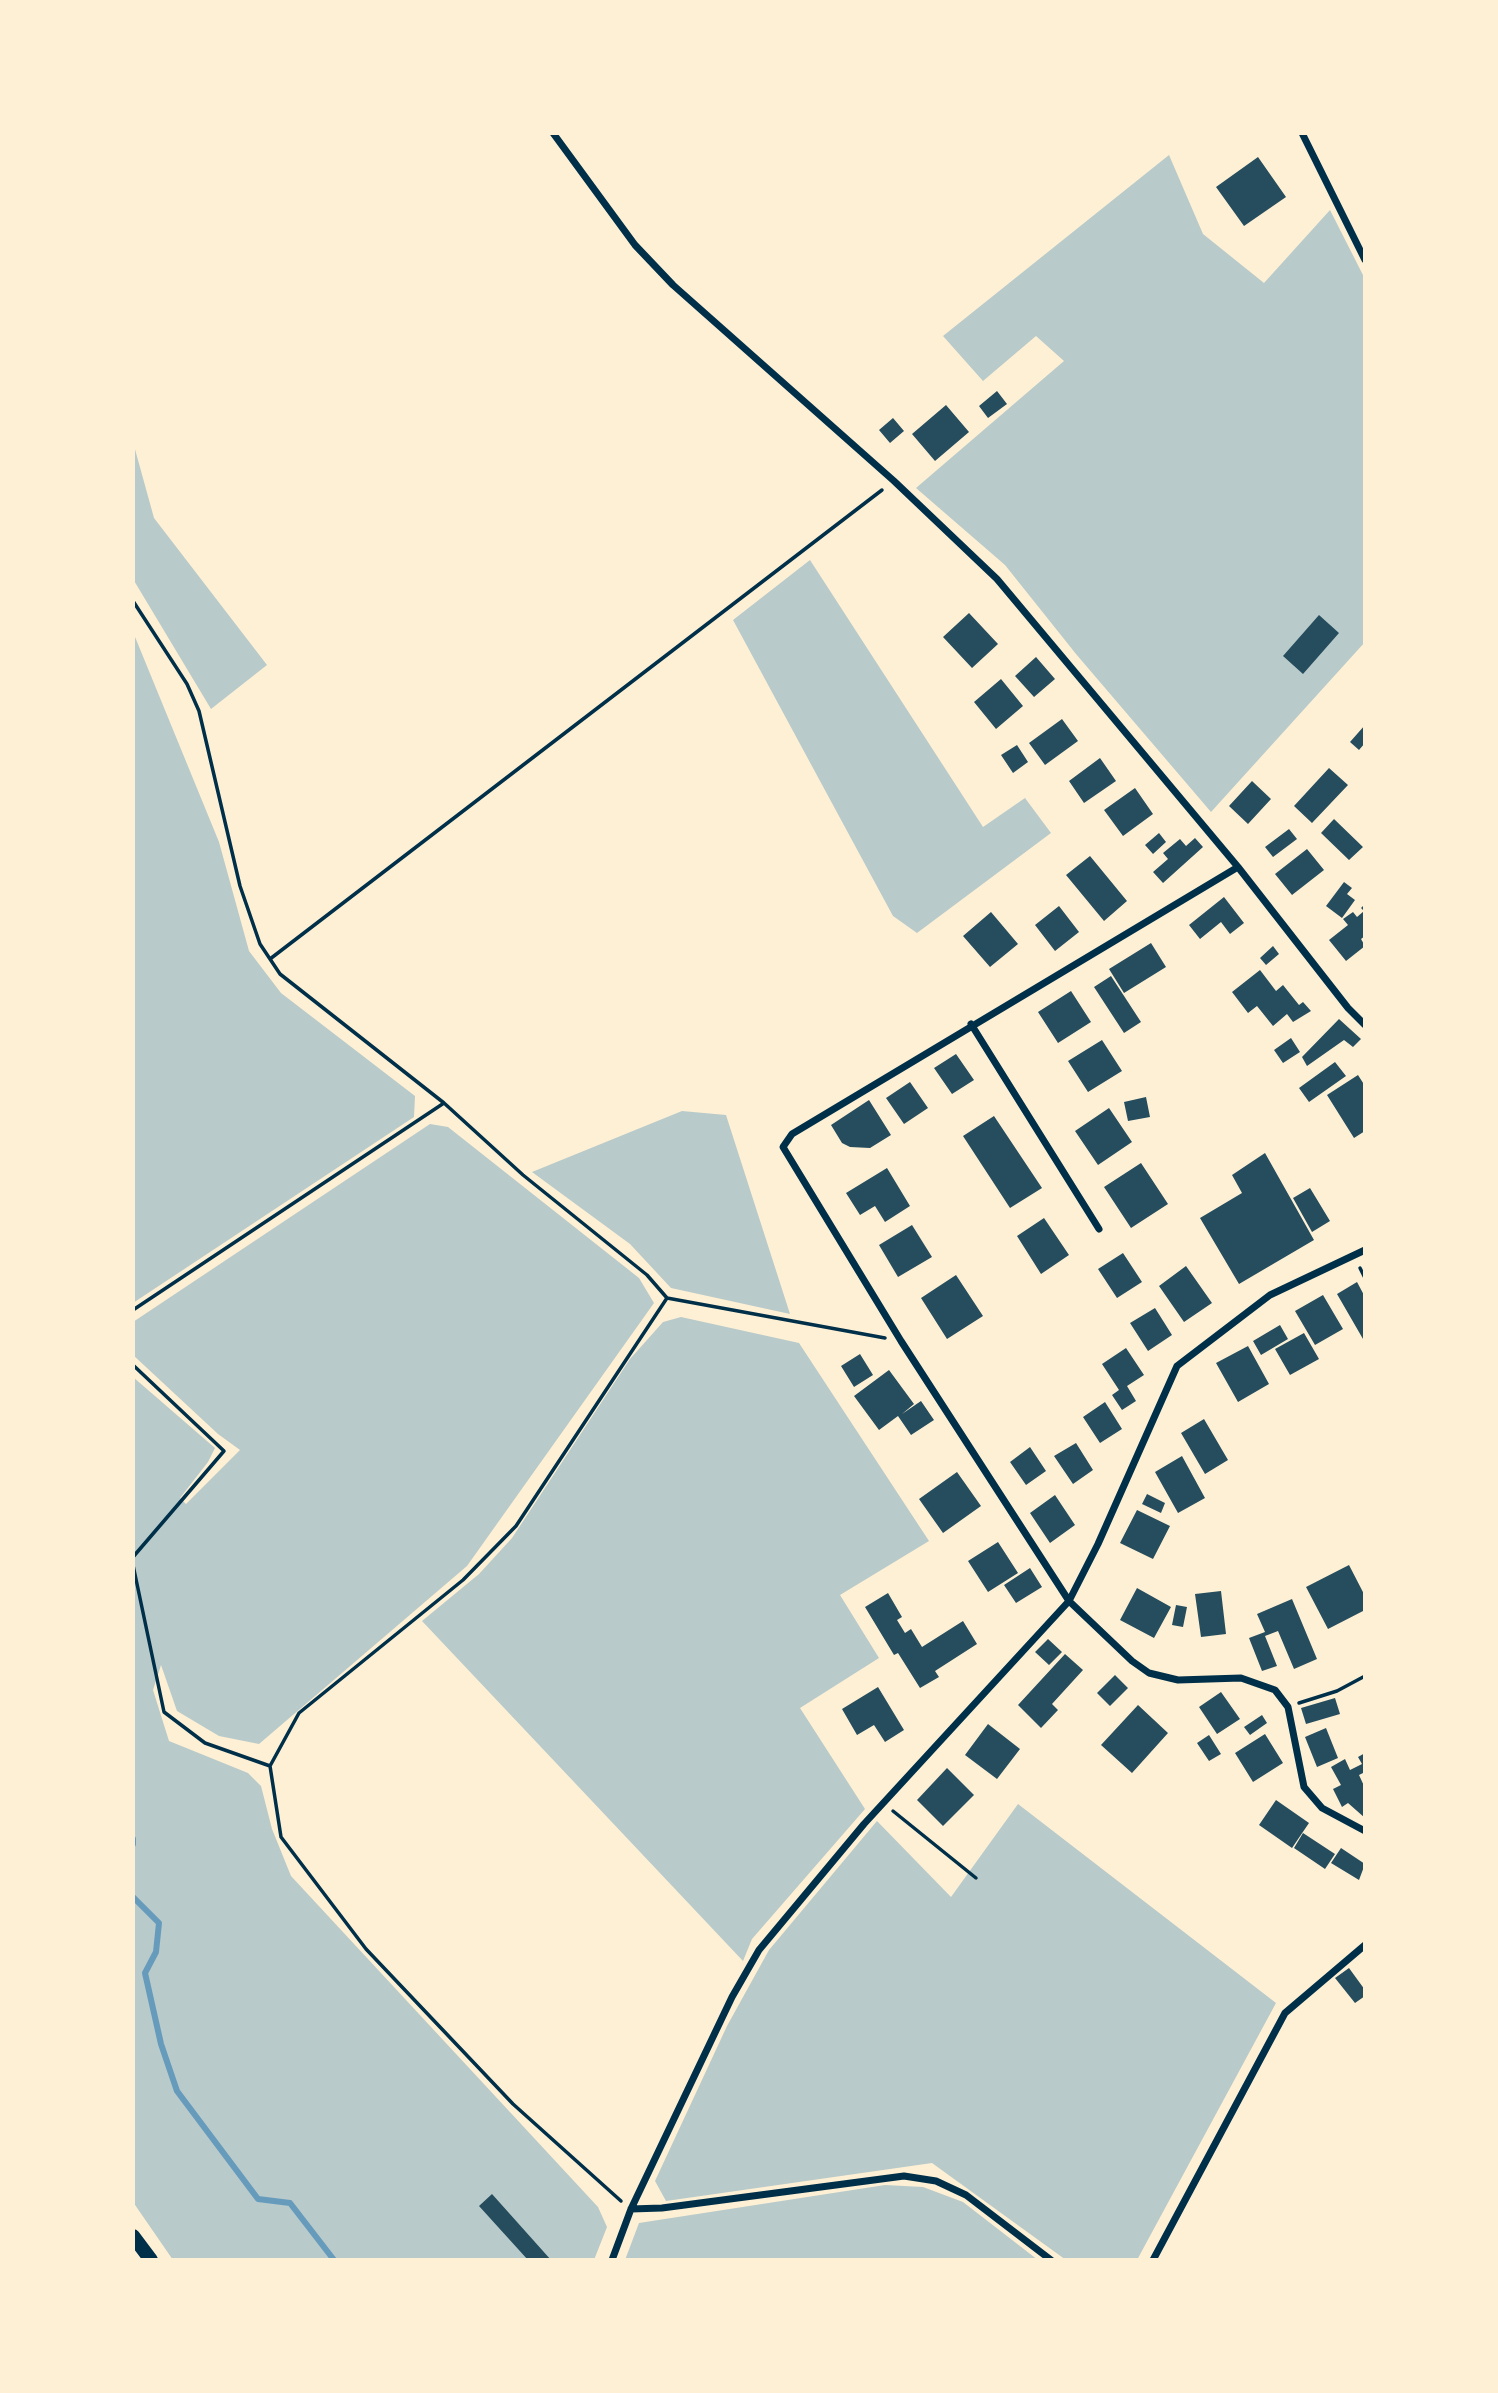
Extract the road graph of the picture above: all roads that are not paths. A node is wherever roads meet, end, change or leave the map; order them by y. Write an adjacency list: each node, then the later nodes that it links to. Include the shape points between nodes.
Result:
1 (553, 133): 4 (street, via 635,245 673,285 972,552)
2 (1302, 133): 3 (street)
3 (1365, 260)
4 (1238, 867): 5 (street); 6 (street)
5 (971, 1024): 7 (street); 9 (street, via 792,1134 783,1147 901,1341)
6 (1365, 1025)
7 (1099, 1229)
8 (1365, 1250): 9 (street, via 1270,1295 1177,1366)
9 (1069, 1601): 10 (street, via 1149,1673 1178,1680 1241,1678 1275,1690 1288,1707 1304,1787 1322,1808); 12 (street, via 884,1803 759,1950)
10 (1365, 1831)
11 (1365, 1945): 17 (street, via 1285,2013)
12 (631, 2209): 15 (street); 16 (street, via 919,2177 952,2186)
13 (133, 2236): 14 (main road)
14 (151, 2260)
15 (611, 2260)
16 (1051, 2260)
17 (1153, 2260)

